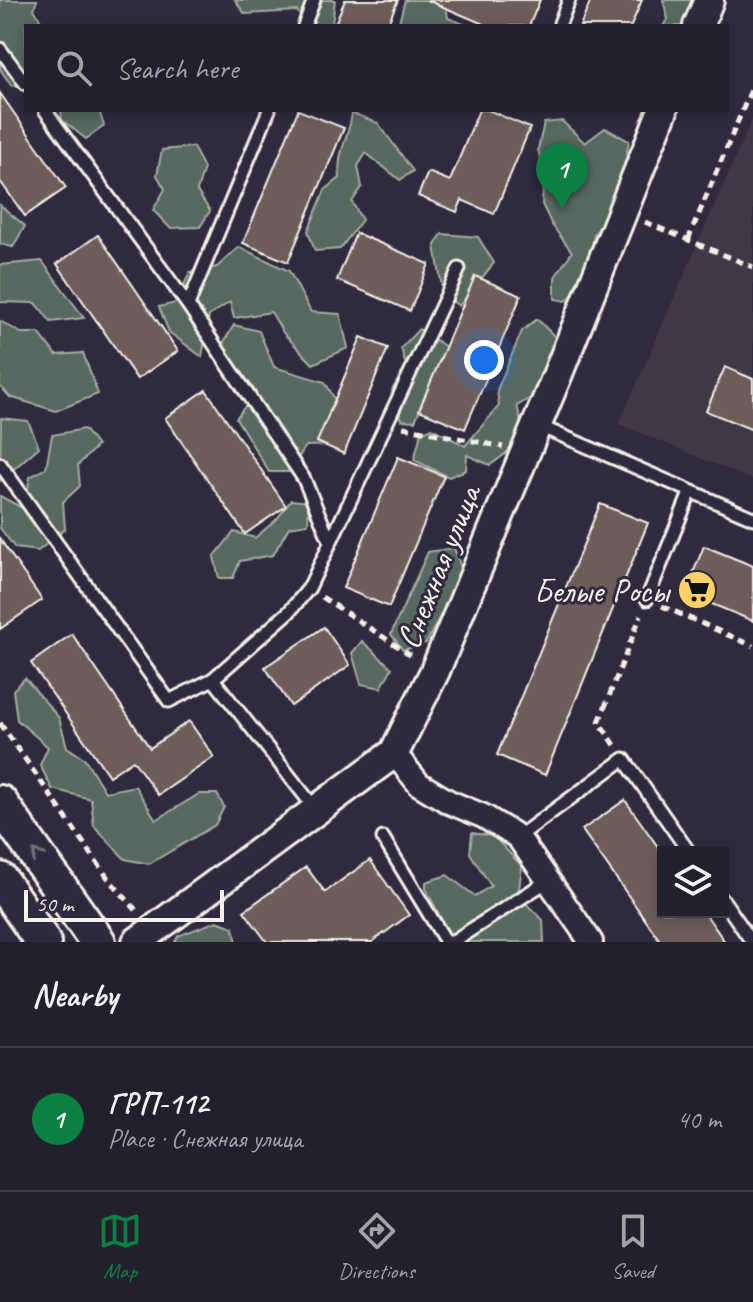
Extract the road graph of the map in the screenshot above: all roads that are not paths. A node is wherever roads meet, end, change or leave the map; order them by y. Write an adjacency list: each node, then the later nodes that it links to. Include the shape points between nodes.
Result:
1 (314, 0): 5 (lane)
2 (569, 0): 4 (lane)
3 (709, 0): 6 (street)
4 (560, 23)
5 (305, 24)
6 (699, 24)
7 (0, 49): 8 (lane)
8 (24, 81)
9 (46, 112): 13 (lane)
10 (268, 112): 13 (lane)
11 (662, 112): 14 (street, Снежная улица)
12 (459, 269): 18 (lane)
13 (188, 305): 18 (lane, via 304,479)
14 (536, 425): 16 (lane); 21 (street, Снежная улица, via 435,671)
15 (0, 464): 20 (lane, via 169,701)
16 (690, 493): 17 (lane); 19 (lane)
17 (753, 518)
18 (330, 541): 20 (lane, via 309,588 289,612)
19 (647, 599)
20 (213, 679): 23 (lane)
21 (394, 753): 23 (street, Снежная улица); 24 (street, via 419,784)
22 (0, 803): 32 (main road, one-way to 22)
23 (317, 811): 30 (street, Снежная улица)
24 (518, 837): 26 (lane, via 624,759); 28 (street)
25 (383, 838): 33 (lane)
26 (685, 846)
27 (0, 880): 31 (main road)
28 (549, 880): 34 (lane); 35 (street)
29 (729, 909): 36 (lane)
30 (145, 936)
31 (43, 942)
32 (98, 942)
33 (446, 942)
34 (452, 942)
35 (591, 942)
36 (752, 942)

